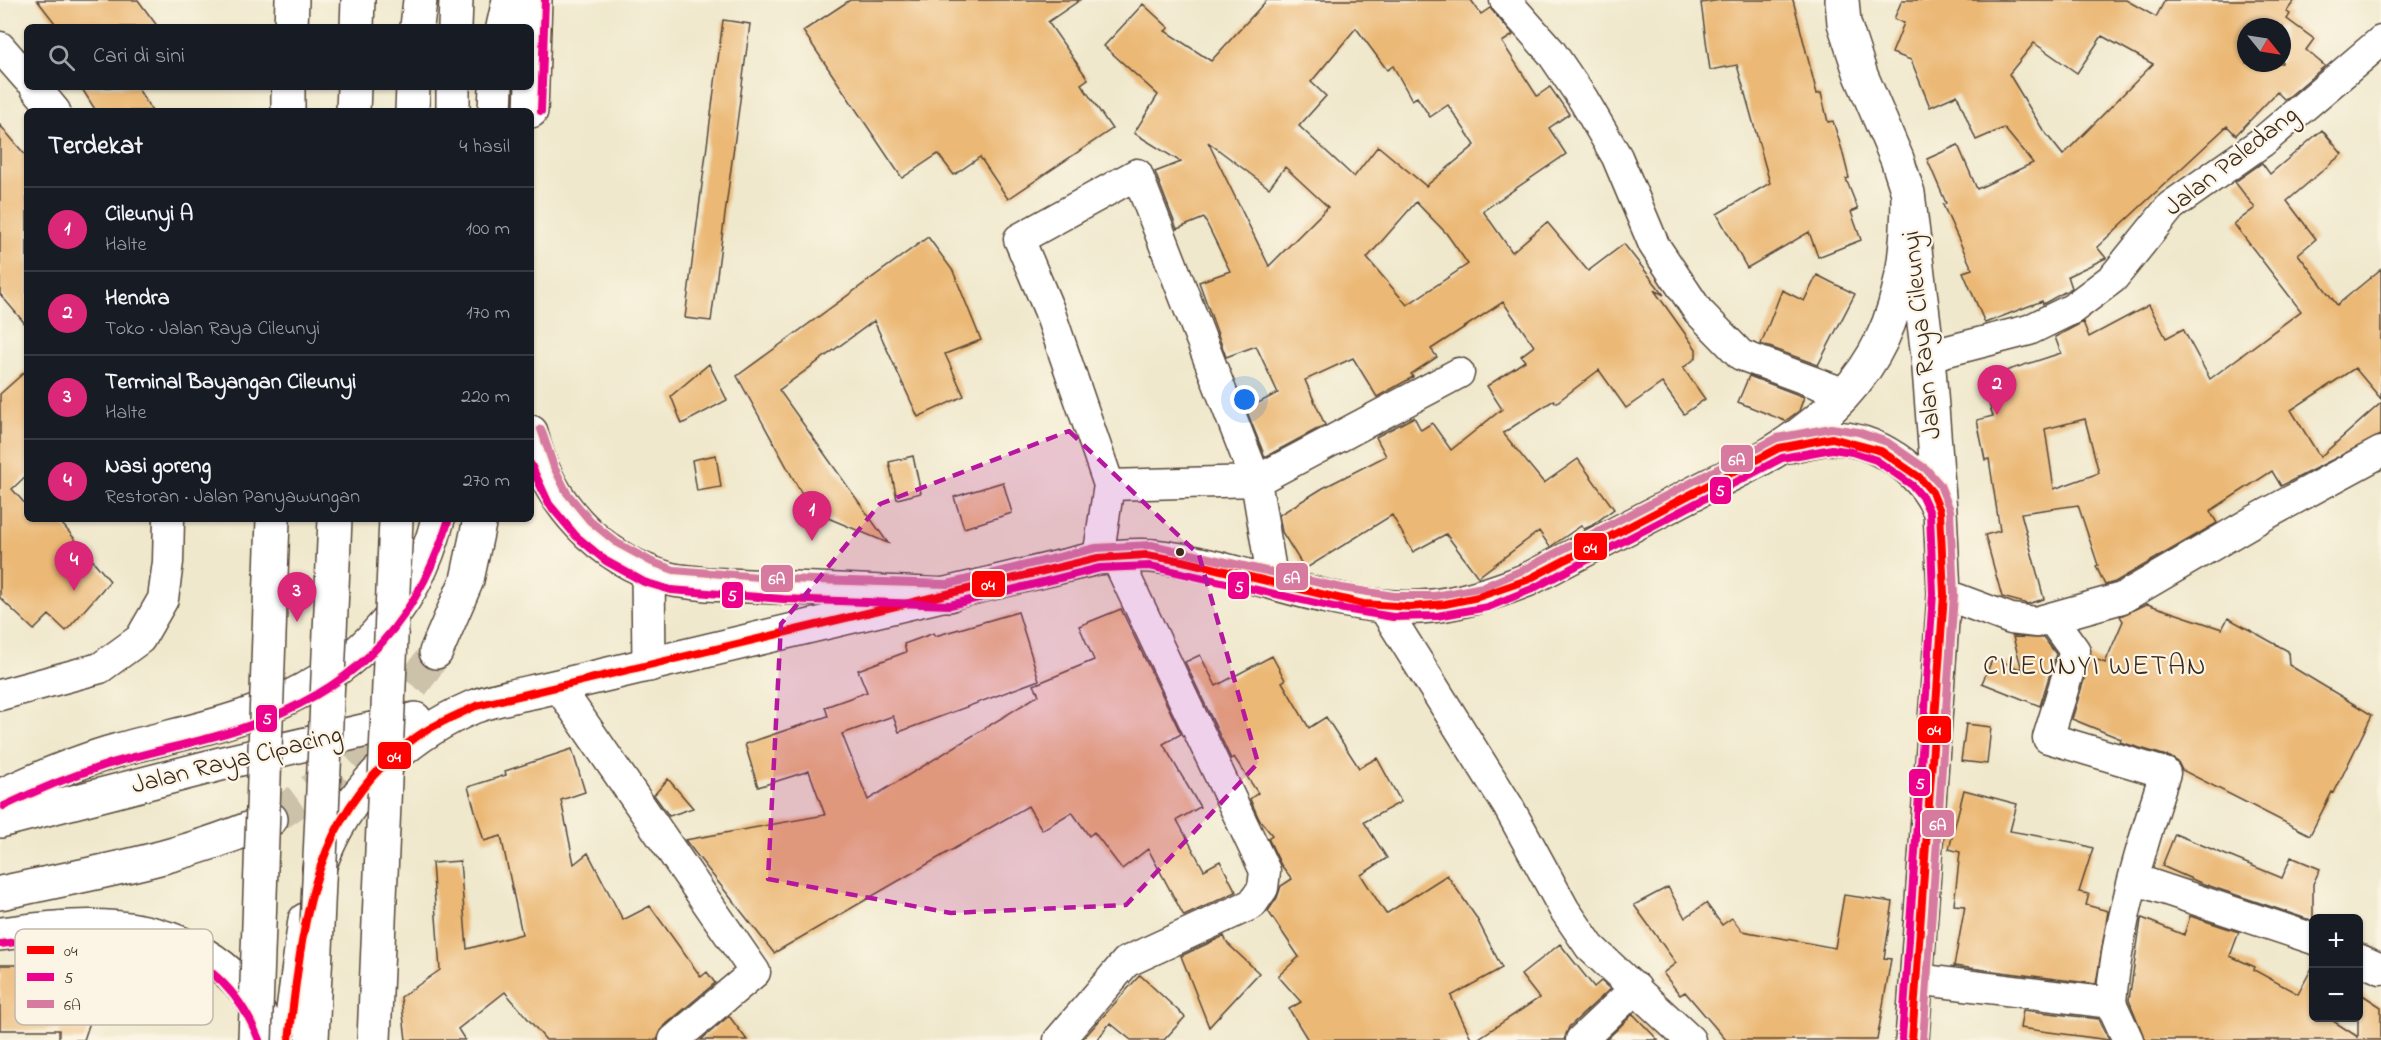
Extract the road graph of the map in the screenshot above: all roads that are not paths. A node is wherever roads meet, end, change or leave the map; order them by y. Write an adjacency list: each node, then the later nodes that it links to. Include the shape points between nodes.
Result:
1 (291, 0): 9 (highway)
2 (358, 0): 10 (highway)
3 (420, 0): 11 (highway)
4 (456, 0): 12 (highway)
5 (510, 0): 13 (highway)
6 (535, 0): 14 (highway)
7 (1505, 0): 35 (street, via 1551,52 1582,99 1617,157 1654,245 1698,311 1741,355)
8 (1842, 0): 32 (highway, Jalan Raya Cileunyi, via 1844,23 1861,75)
9 (291, 24)
10 (357, 24)
11 (417, 24)
12 (455, 24)
13 (504, 24)
14 (534, 28)
15 (2381, 41): 33 (street, Jalan Paledang, via 2262,141 2171,206 2113,278 2072,309 2029,330)
16 (0, 47): 17 (street)
17 (24, 75)
18 (38, 90): 25 (street)
19 (288, 90): 26 (highway)
20 (354, 90): 27 (highway)
21 (413, 90): 28 (highway)
22 (453, 90): 29 (highway)
23 (496, 90): 30 (highway)
24 (532, 90): 31 (highway)
25 (52, 108)
26 (288, 108)
27 (353, 108)
28 (412, 108)
29 (453, 108)
30 (495, 108)
31 (531, 108)
32 (1908, 193): 33 (highway, Jalan Raya Cileunyi); 35 (highway, via 1908,236 1894,311 1881,345)
33 (1928, 356): 41 (highway, Jalan Raya Cileunyi)
34 (1459, 373): 39 (street)
35 (1846, 394): 37 (highway, via 1824,416)
36 (534, 441): 49 (highway, via 558,499 583,528 611,552)
37 (1779, 448): 41 (highway, via 1832,438 1881,451 1919,477 1932,492); 53 (highway, via 1527,580 1486,597 1436,606)
38 (2381, 452): 54 (street, via 2122,598)
39 (1256, 481): 40 (street); 40 (street, via 1137,174 1019,239 1049,310); 50 (street)
40 (1109, 485): 48 (street)
41 (1940, 512): 51 (highway, Jalan Raya Cileunyi)
42 (169, 522): 58 (street, via 163,598 140,639 100,668)
43 (273, 522): 76 (highway, bridge)
44 (335, 522): 79 (highway, bridge)
45 (396, 522): 80 (highway, bridge)
46 (437, 522): 60 (highway, via 421,571 388,622 344,665 313,686 244,716 49,773)
47 (479, 522): 55 (highway, via 467,580)
48 (1107, 558): 50 (highway, via 1151,555); 52 (highway); 82 (street, via 1265,872 1263,888 1252,904 1126,962)
49 (648, 572): 52 (highway, via 706,584); 56 (highway)
50 (1273, 583): 53 (highway)
51 (1944, 594): 54 (street, via 2011,619); 73 (highway, Jalan Raya Cileunyi)
52 (949, 595): 56 (highway)
53 (1382, 605): 74 (street, via 1508,806 1564,909 1590,947)
54 (2052, 619): 63 (street, via 2075,651 2048,738 2165,773)
55 (436, 652)
56 (649, 664): 57 (highway)
57 (558, 686): 59 (highway); 81 (street, via 755,972)
58 (0, 695)
59 (476, 706): 62 (highway, Jalan Raya Cipacing, via 232,760); 78 (highway, via 442,722 396,754 354,801 338,828 322,858 305,917)
60 (0, 796)
61 (271, 819): 64 (highway, via 218,842 171,856)
62 (0, 821)
63 (2134, 879): 69 (street); 75 (street, via 2114,968)
64 (0, 893)
65 (44, 929): 66 (highway, via 79,925)
66 (131, 929)
67 (15, 932): 68 (highway)
68 (0, 934)
69 (2309, 938)
70 (213, 960): 77 (highway, via 260,1012)
71 (2363, 961): 72 (street)
72 (2381, 969)
73 (1916, 979): 75 (street); 85 (highway, Jalan Raya Cileunyi)
74 (1636, 988): 83 (street); 84 (street)
75 (2111, 1003): 86 (street)
76 (255, 1040)
77 (270, 1040)
78 (289, 1040)
79 (312, 1040)
80 (374, 1040)
81 (674, 1040)
82 (1059, 1040)
83 (1581, 1040)
84 (1690, 1040)
85 (1912, 1040)
86 (2128, 1040)

